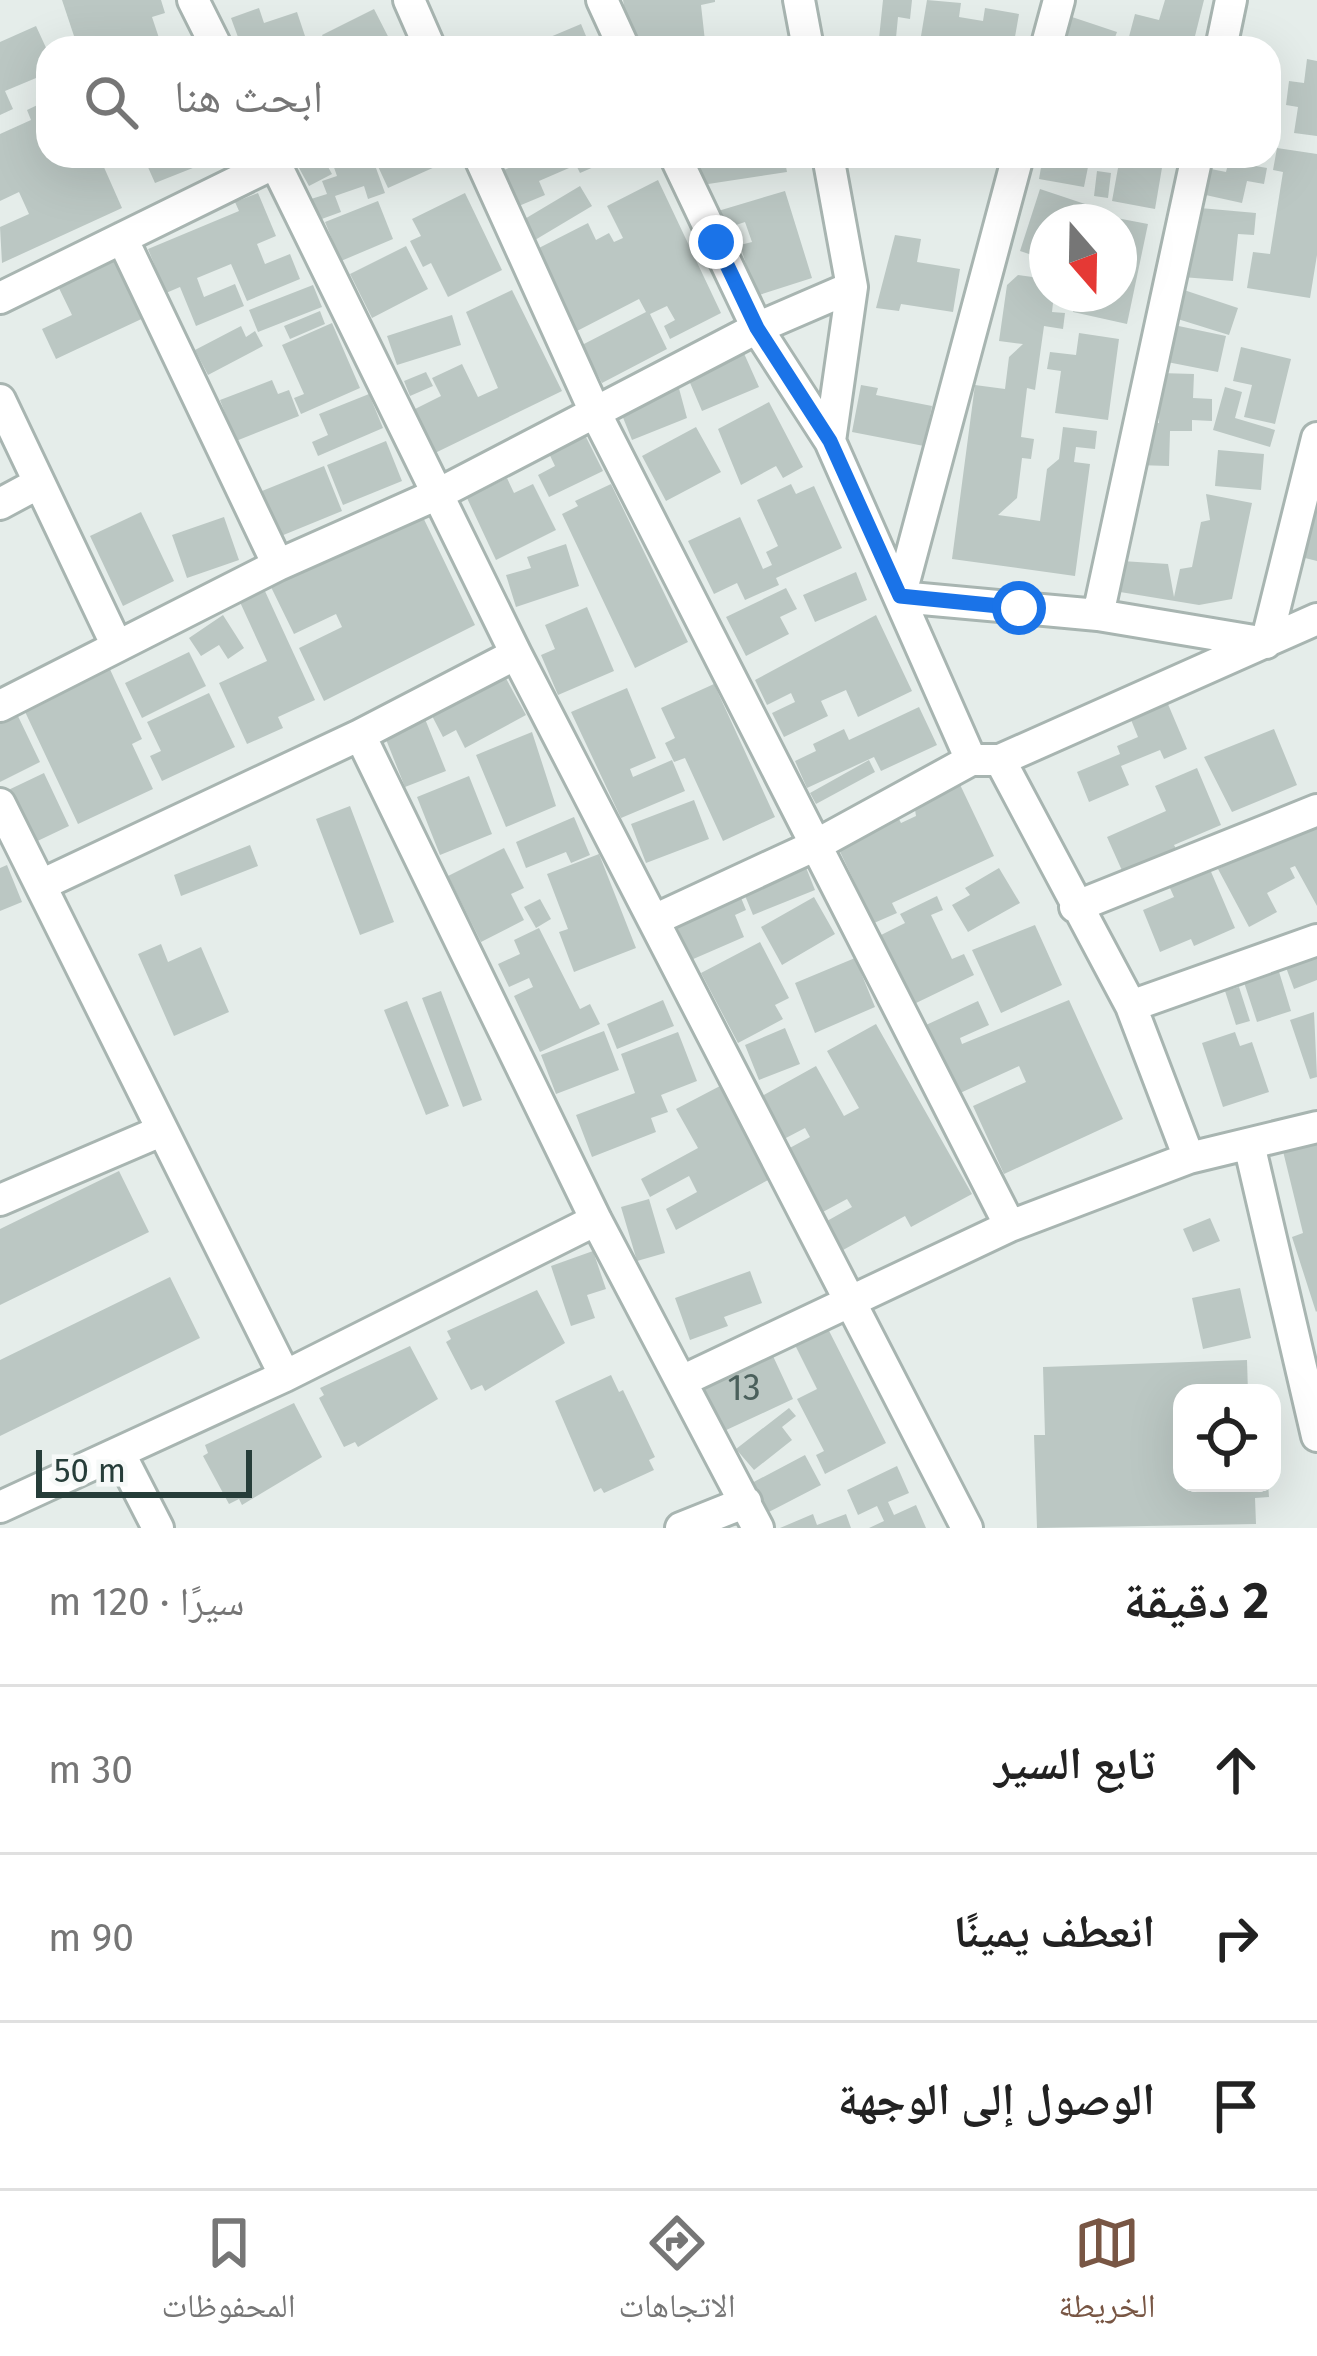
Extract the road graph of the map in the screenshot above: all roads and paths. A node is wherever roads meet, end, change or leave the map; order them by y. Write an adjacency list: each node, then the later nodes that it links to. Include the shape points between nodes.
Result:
1 (193, 0): 7 (street)
2 (409, 0): 8 (street)
3 (602, 0): 9 (street)
4 (799, 0): 10 (street)
5 (1059, 0): 11 (street)
6 (1231, 0): 12 (street)
7 (211, 36)
8 (425, 36)
9 (618, 36)
10 (806, 36)
11 (1049, 36)
12 (1223, 36)
13 (256, 168): 20 (street)
14 (278, 168): 29 (street)
15 (484, 168): 25 (street)
16 (682, 168): 23 (street)
17 (830, 168): 21 (street)
18 (1015, 168): 32 (street)
19 (1194, 168): 33 (street)
20 (122, 238): 22 (street); 31 (street)
21 (852, 287): 23 (street); 27 (street)
22 (0, 298)
23 (757, 328): 25 (street); 27 (street)
24 (0, 400): 28 (street)
25 (595, 412): 29 (street); 43 (street)
26 (1317, 438): 35 (street)
27 (830, 441): 32 (street)
28 (39, 483): 30 (street); 36 (street)
29 (440, 493): 31 (street); 37 (street)
30 (0, 504)
31 (278, 565): 36 (street)
32 (900, 596): 33 (street); 40 (street)
33 (1098, 615): 35 (street)
34 (1315, 626): 35 (street)
35 (1266, 643): 40 (street)
36 (116, 644): 38 (street)
37 (516, 654): 39 (street); 46 (street)
38 (0, 706)
39 (359, 735): 44 (street); 54 (street)
40 (986, 760): 43 (street); 45 (street)
41 (0, 804): 44 (street)
42 (1317, 810): 45 (street)
43 (814, 846): 46 (street); 55 (street)
44 (41, 885): 50 (street)
45 (1075, 907): 48 (street)
46 (654, 920): 56 (street)
47 (1317, 940): 48 (street)
48 (1131, 1006): 52 (street)
49 (1317, 1127): 51 (street)
50 (161, 1131): 53 (street); 57 (street)
51 (1249, 1144): 52 (street); 59 (street)
52 (1190, 1158): 55 (street)
53 (0, 1200)
54 (596, 1220): 57 (street); 58 (street)
55 (1010, 1226): 56 (street)
56 (853, 1301): 58 (street); 65 (street)
57 (285, 1376): 60 (street)
58 (685, 1380): 62 (street)
59 (1317, 1436)
60 (120, 1454): 61 (street); 63 (street)
61 (0, 1507)
62 (752, 1515): 64 (street)
63 (158, 1528)
64 (681, 1528)
65 (967, 1528)

